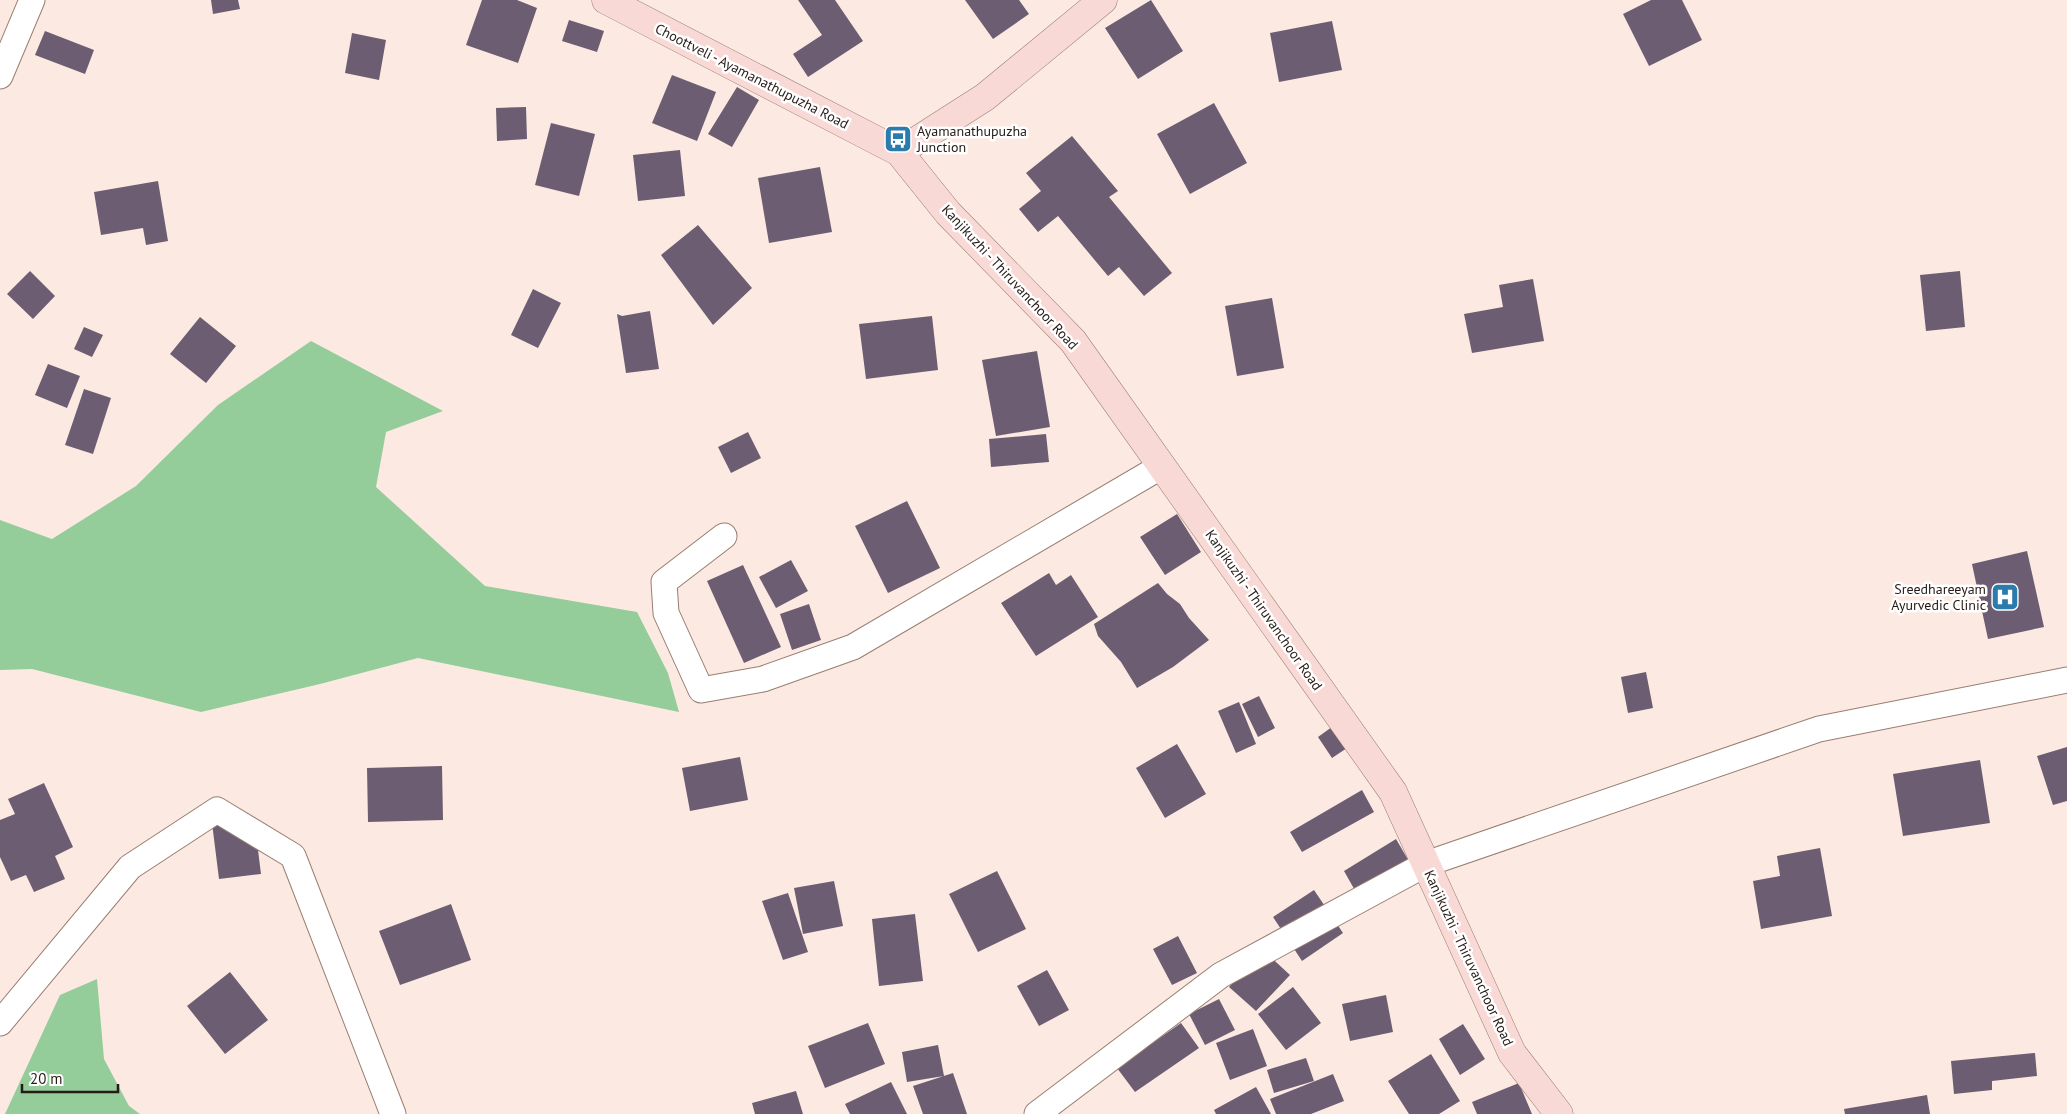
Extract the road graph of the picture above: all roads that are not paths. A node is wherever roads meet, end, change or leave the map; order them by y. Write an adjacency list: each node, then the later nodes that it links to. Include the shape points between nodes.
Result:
1 (32, 0): 4 (street)
2 (606, 0): 5 (main road, Choottveli - Ayamanathupuzha Road)
3 (1103, 0): 5 (main road, via 985,97)
4 (0, 76)
5 (899, 152): 6 (main road, Kanjikuzhi - Thiruvanchoor Road, via 948,213 1073,341)
6 (1162, 466): 7 (street, via 853,646 763,679 701,690 666,613 664,582); 9 (main road, Kanjikuzhi - Thiruvanchoor Road, via 1393,792)
7 (724, 536)
8 (2067, 680): 9 (street, via 1819,729)
9 (1426, 864): 12 (street, via 1221,975); 13 (main road, Kanjikuzhi - Thiruvanchoor Road, via 1512,1053)
10 (0, 1023): 11 (street, via 130,866 217,810 293,856)
11 (393, 1114)
12 (1037, 1114)
13 (1559, 1114)

